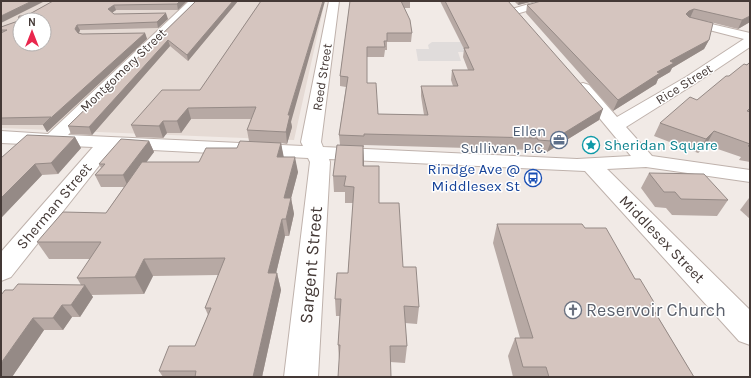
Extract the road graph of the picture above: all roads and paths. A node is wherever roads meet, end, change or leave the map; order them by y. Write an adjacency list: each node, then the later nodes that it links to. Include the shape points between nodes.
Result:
1 (195, 1): 6 (street, Montgomery Street)
2 (334, 1): 17 (street, Reed Street, via 311,142)
3 (550, 1): 4 (street)
4 (516, 11)
5 (165, 14): 6 (street)
6 (181, 14): 9 (street, Montgomery Street)
7 (690, 22): 10 (street)
8 (144, 33): 9 (street)
9 (161, 33): 15 (street, Montgomery Street)
10 (750, 37)
11 (750, 41): 13 (street, Rice Street)
12 (573, 76): 13 (street)
13 (616, 125): 18 (street)
14 (1, 137): 15 (street)
15 (53, 139): 16 (street)
16 (107, 143): 17 (street); 21 (street, Sherman Street)
17 (316, 153): 19 (street); 23 (street, Sargent Street, via 320,162)
18 (646, 161): 19 (street); 20 (street)
19 (591, 165): 22 (street, Middlesex Street)
20 (750, 176)
21 (1, 270)
22 (750, 331)
23 (301, 377)

